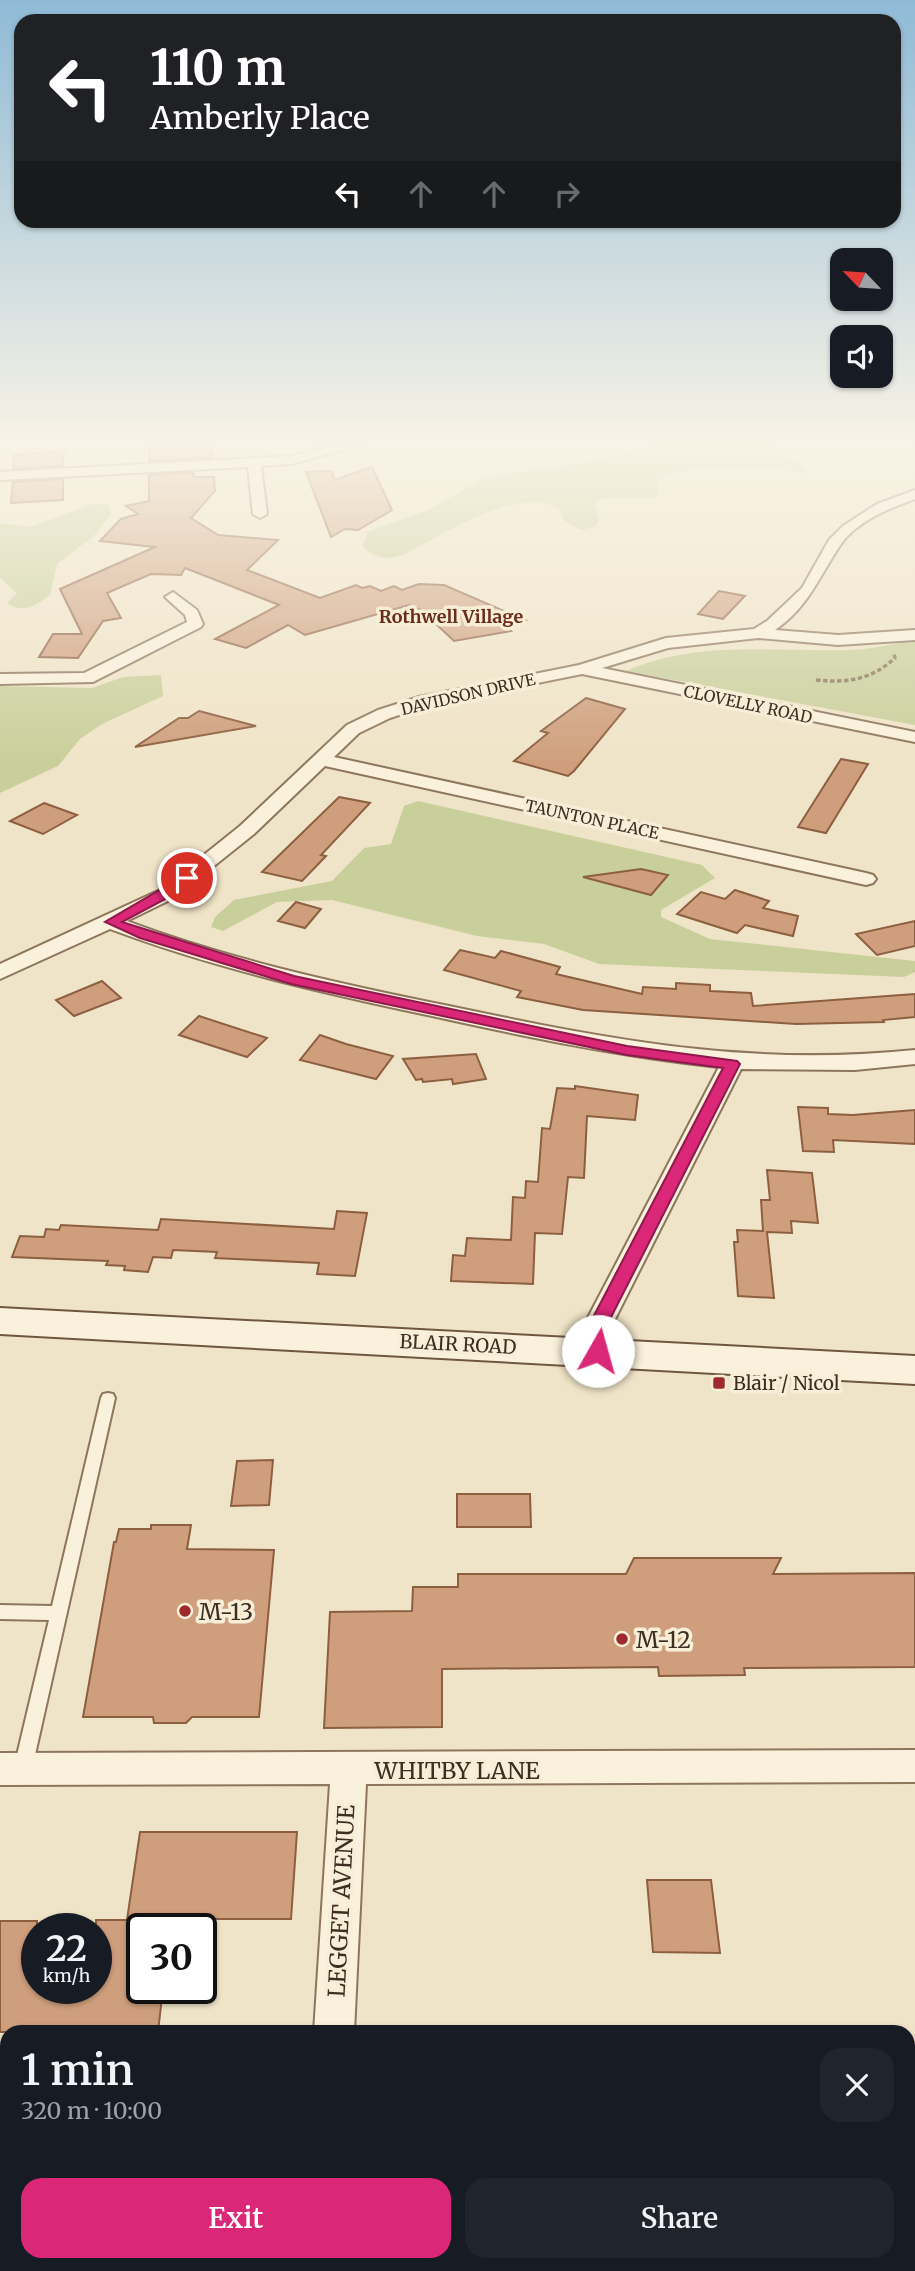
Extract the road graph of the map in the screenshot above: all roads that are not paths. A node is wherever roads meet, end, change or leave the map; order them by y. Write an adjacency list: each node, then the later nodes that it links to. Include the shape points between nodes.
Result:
1 (830, 551): 3 (street, via 808,590)
2 (173, 597): 6 (street, via 191,613 195,624 86,678)
3 (758, 633): 4 (street, DAVIDSON DRIVE, via 838,640); 5 (street, DAVIDSON DRIVE, via 666,643)
4 (915, 635)
5 (582, 669): 7 (street, CLOVELLY ROAD); 8 (street, DAVIDSON DRIVE, via 384,713 353,729)
6 (0, 679)
7 (915, 737)
8 (318, 759): 9 (street, TAUNTON PLACE); 10 (street, DAVIDSON DRIVE, via 247,830 167,894)
9 (866, 879)
10 (111, 922): 11 (street, DAVIDSON DRIVE); 13 (street, via 291,980 627,1051)
11 (0, 972)
12 (915, 1057): 13 (street, via 874,1063)
13 (732, 1064): 15 (street, via 596,1329)
14 (0, 1321): 15 (street, BLAIR ROAD)
15 (598, 1351): 16 (street, BLAIR ROAD)
16 (915, 1370)
17 (108, 1398): 19 (lane)
18 (0, 1612): 19 (lane)
19 (59, 1613): 21 (lane)
20 (915, 1766): 22 (street, WHITBY LANE)
21 (12, 1769): 22 (street, WHITBY LANE)
22 (349, 1770): 23 (street, LEGGET AVENUE)
23 (334, 2025)

